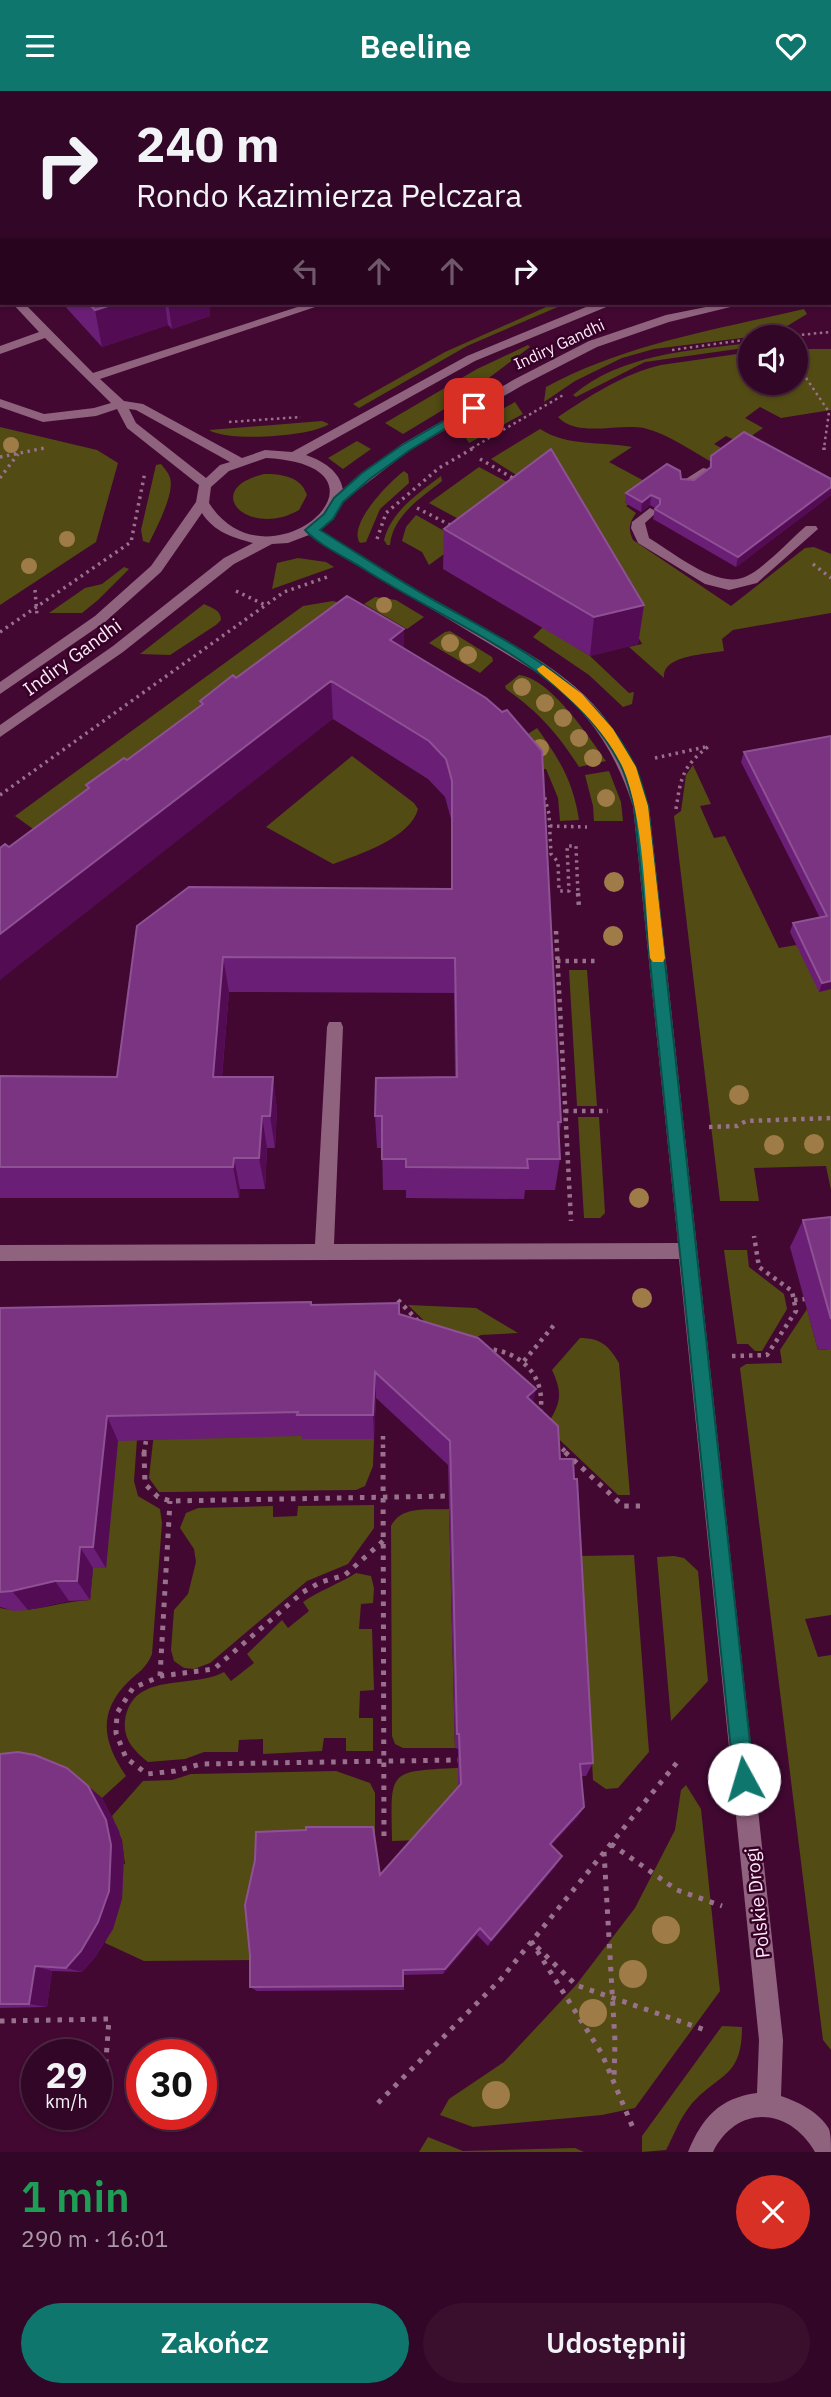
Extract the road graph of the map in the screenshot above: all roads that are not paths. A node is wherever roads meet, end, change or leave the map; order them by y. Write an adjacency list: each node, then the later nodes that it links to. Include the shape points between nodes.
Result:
1 (20, 305): 5 (street)
2 (315, 305): 7 (street)
3 (604, 305): 10 (street, Indiry Gandhi, via 451,368 328,441)
4 (732, 305): 15 (street, Indiry Gandhi, via 666,319 593,344 406,447)
5 (47, 333): 6 (street); 7 (street)
6 (0, 350)
7 (91, 378): 9 (street)
8 (0, 403): 9 (street, via 43,418 96,412)
9 (120, 404): 11 (street, via 139,407); 13 (street, via 131,425)
10 (294, 456): 11 (street, via 265,454); 15 (street, via 329,473)
11 (237, 460): 13 (street, via 223,466)
12 (703, 472): 14 (street)
13 (205, 484): 16 (street)
14 (686, 485)
15 (338, 500): 19 (street, via 329,517)
16 (202, 503): 20 (street, via 208,518 223,530); 21 (street, Indiry Gandhi, via 156,569 100,619)
17 (650, 512): 18 (street, via 639,522 643,540 710,581 729,585 752,580)
18 (810, 529)
19 (311, 530): 20 (street); 24 (street, Polskie Drogi, via 538,665 578,697 629,767 641,806)
20 (269, 540): 22 (street, Indiry Gandhi, via 229,561 118,649)
21 (0, 689)
22 (0, 732)
23 (335, 1027): 25 (street)
24 (690, 1251): 25 (street); 27 (street, Polskie Drogi, via 771,2040)
25 (324, 1252): 26 (street)
26 (0, 1253)
27 (769, 2104): 28 (street, via 748,2105 727,2114 710,2131); 29 (street, via 791,2111 810,2125)
28 (700, 2152)
29 (829, 2152)

